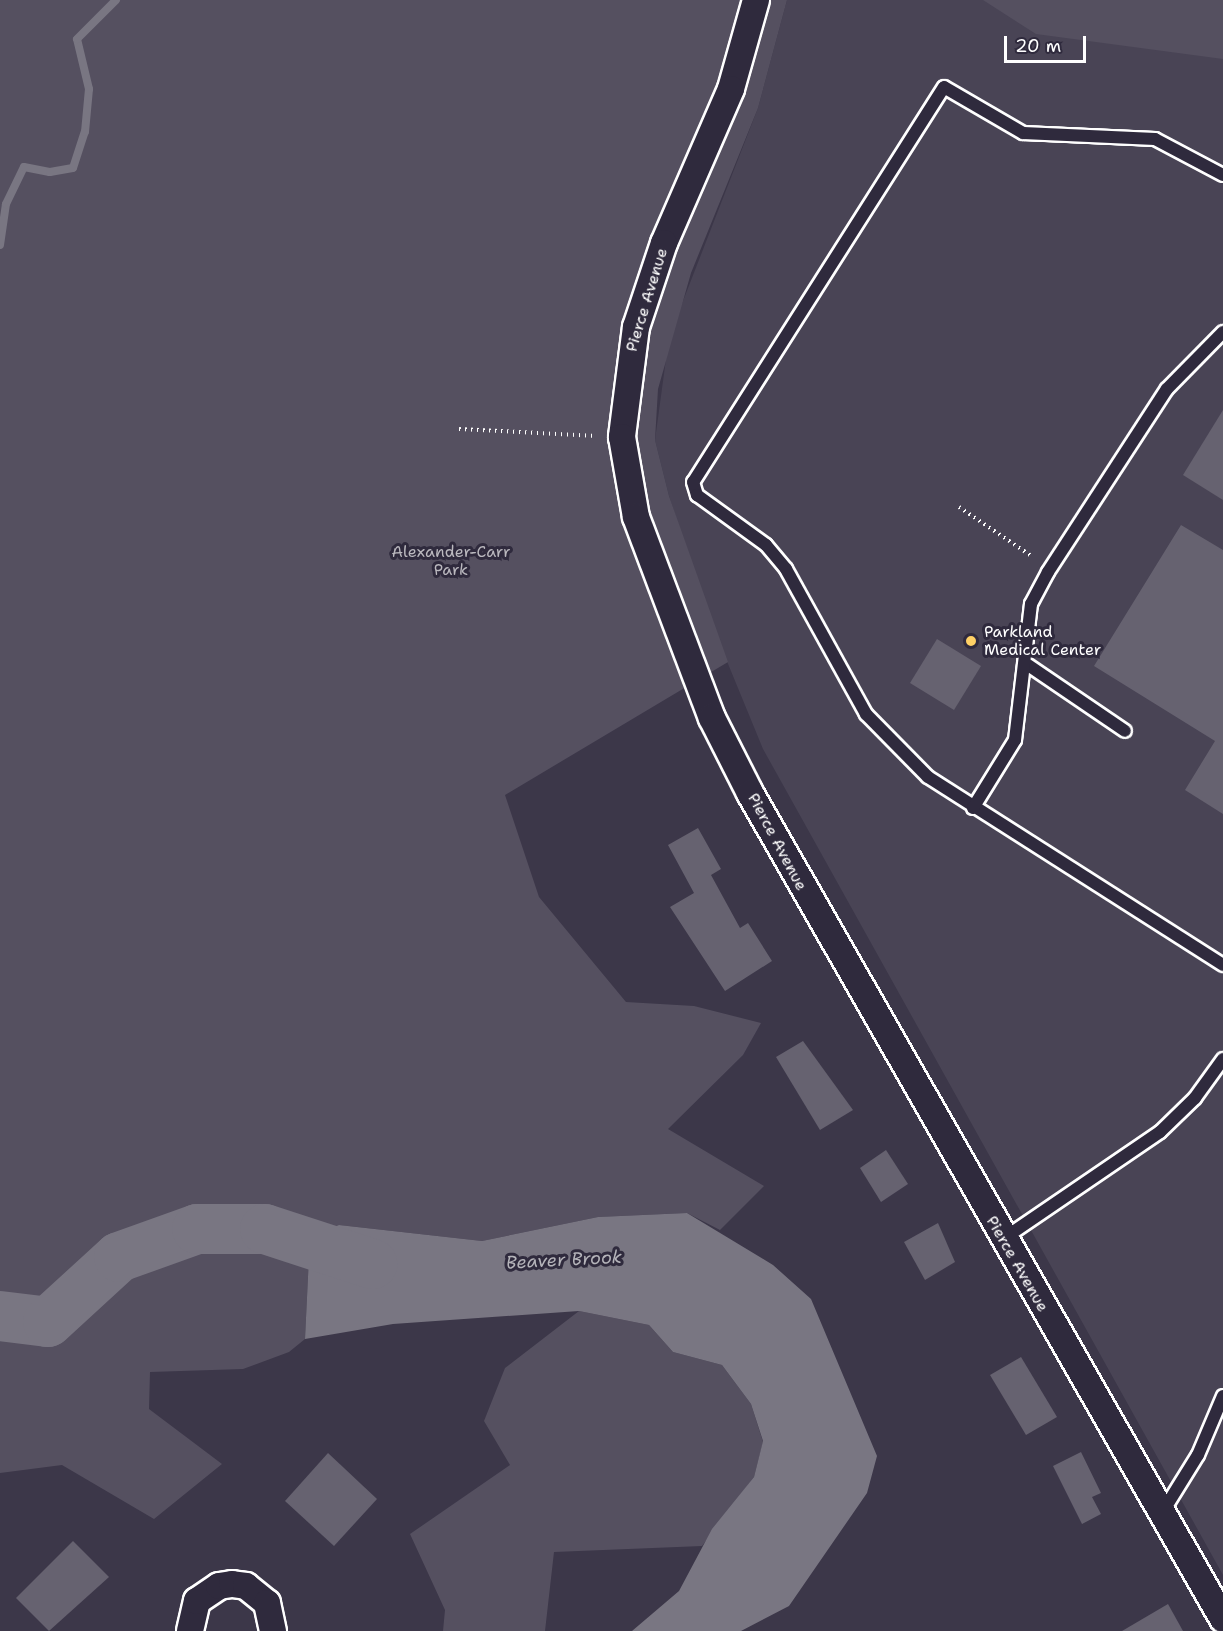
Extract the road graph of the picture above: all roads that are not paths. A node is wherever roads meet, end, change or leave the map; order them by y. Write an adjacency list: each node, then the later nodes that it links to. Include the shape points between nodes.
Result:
1 (756, 0): 9 (street, Pierce Avenue, via 731,89 664,243 636,327 622,437 636,518 712,718 796,878)
2 (1223, 175): 6 (lane, via 1155,139 1023,133 944,87 698,466 693,482 697,495 766,545 786,569 866,714 928,777)
3 (1223, 332): 4 (lane, via 1167,389 1048,572 1031,604)
4 (1028, 665): 5 (lane); 6 (lane, via 1015,740)
5 (1125, 731)
6 (973, 808): 7 (lane)
7 (1223, 965)
8 (1223, 1059): 9 (lane, via 1195,1098 1160,1132)
9 (1003, 1239): 11 (street, Pierce Avenue)
10 (1223, 1396): 11 (lane, via 1198,1455)
11 (1161, 1514): 12 (street, Pierce Avenue)
12 (1223, 1619)
13 (190, 1631): 14 (street, via 197,1601 219,1586 232,1584 246,1586 267,1603)
14 (273, 1631)

